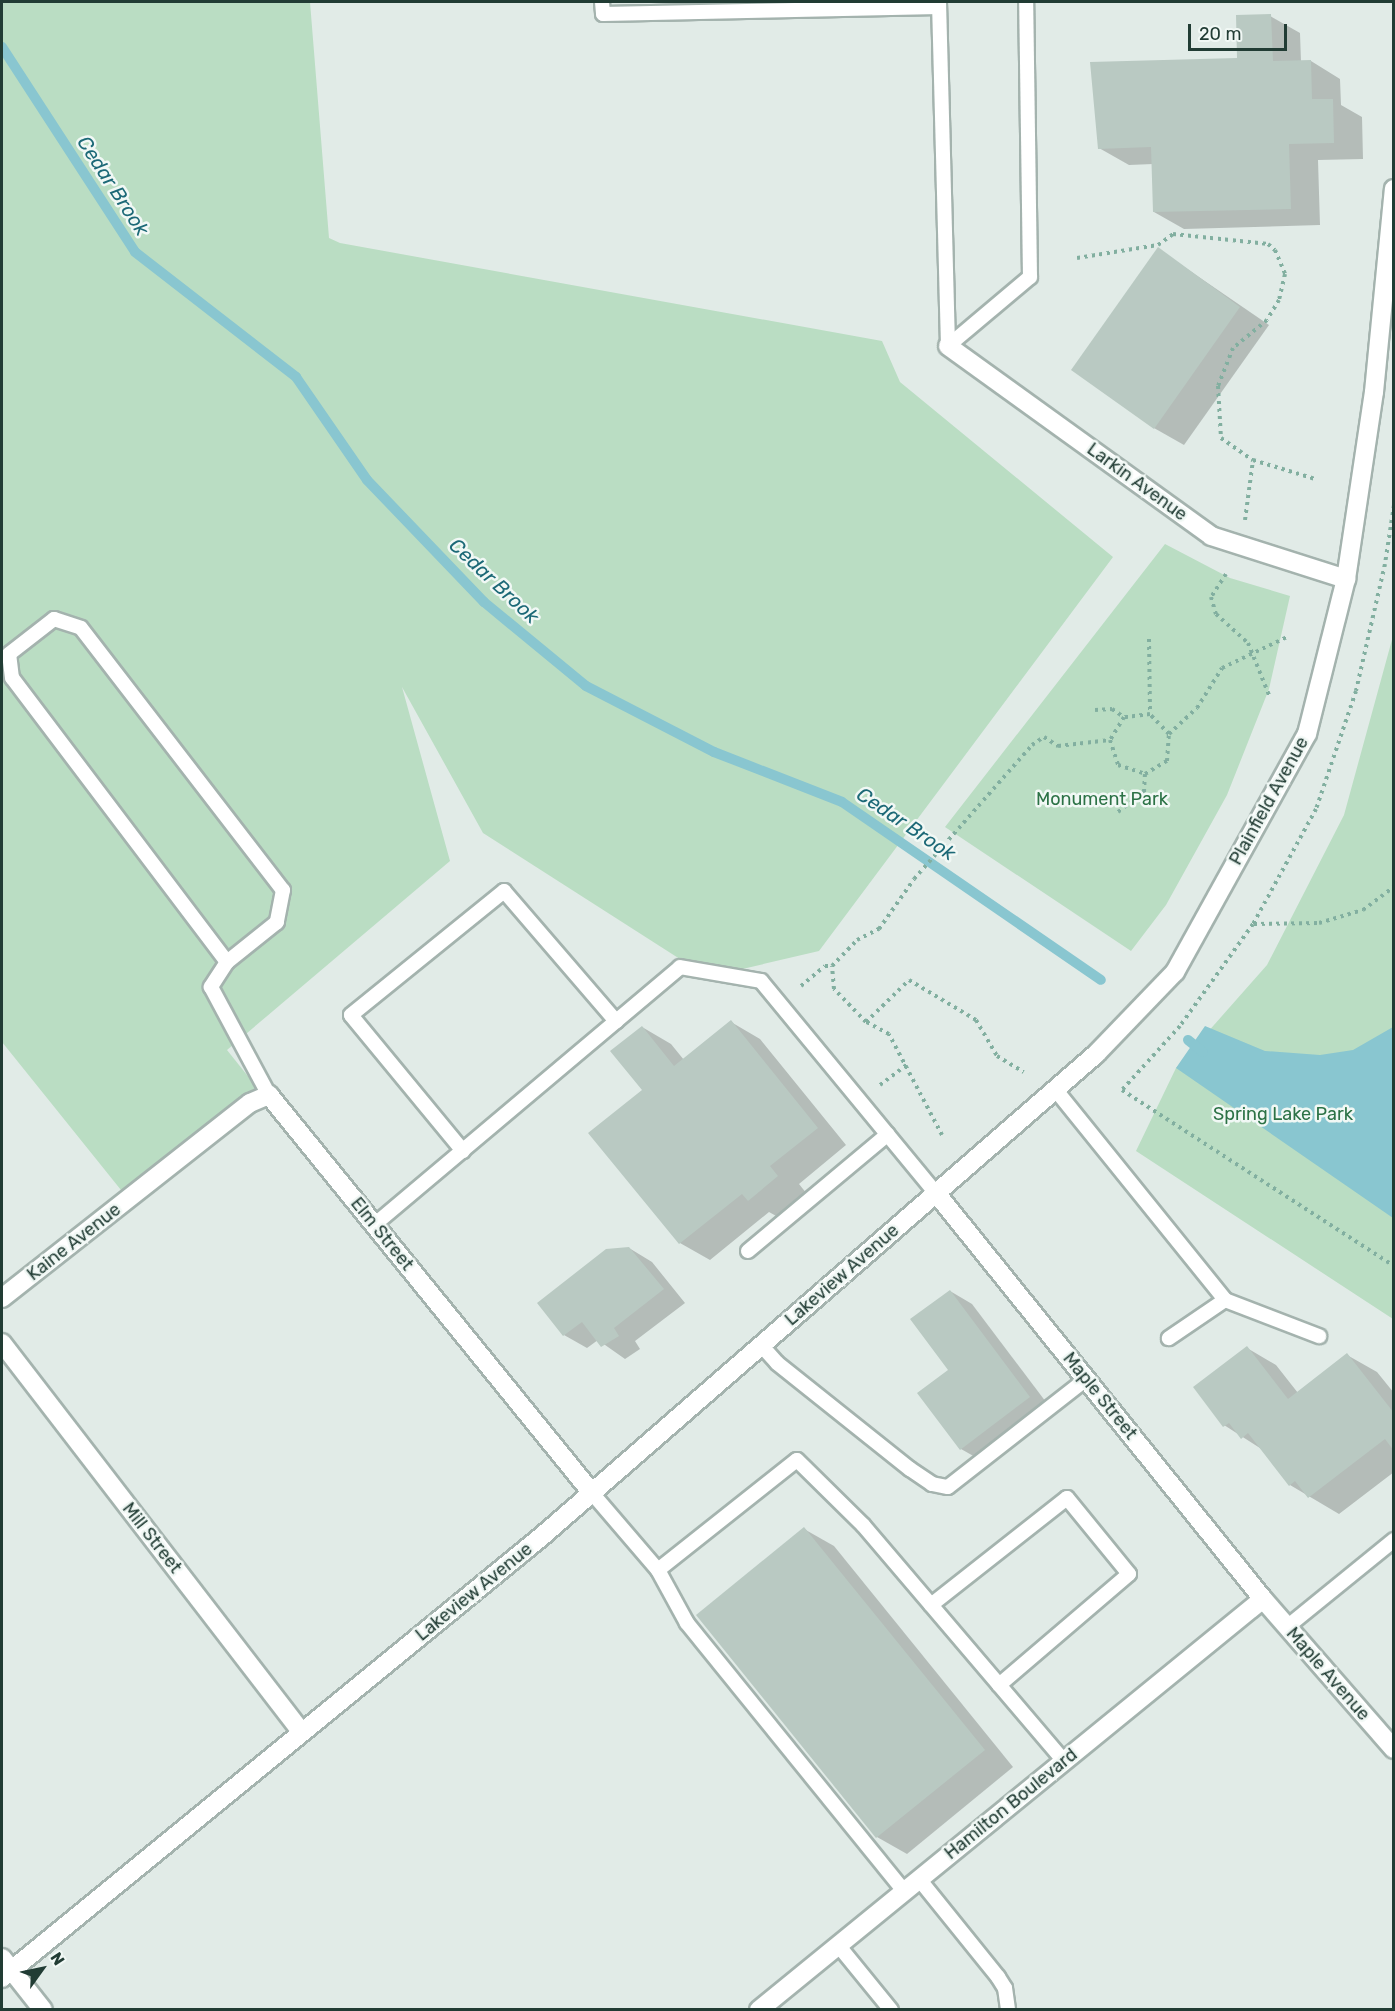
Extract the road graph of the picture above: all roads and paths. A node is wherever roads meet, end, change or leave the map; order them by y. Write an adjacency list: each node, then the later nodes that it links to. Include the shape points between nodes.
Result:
1 (602, 2): 3 (lane, via 603,14)
2 (1026, 2): 7 (lane, via 1030,278)
3 (939, 4): 7 (lane)
4 (1393, 196): 6 (street, Plainfield Avenue)
5 (1077, 258): 8 (path, via 1158,245 1173,234 1268,244 1275,250 1285,274 1280,300 1267,320 1233,348 1218,386 1221,438)
6 (1387, 319): 12 (street, Plainfield Avenue)
7 (948, 346): 12 (street, Larkin Avenue, via 1211,536)
8 (1253, 460): 9 (path); 10 (path)
9 (1315, 479)
10 (1245, 527)
11 (1226, 574): 16 (path, via 1210,597 1215,614 1248,643)
12 (1346, 579): 35 (street, Plainfield Avenue, via 1307,734 1175,972 1096,1054)
13 (1287, 637): 16 (path)
14 (1149, 639): 19 (path)
15 (5, 656): 27 (lane, via 12,678); 27 (lane, via 54,619 81,628 283,891 277,922)
16 (1252, 656): 17 (path); 21 (path, via 1222,668 1197,708)
17 (1269, 695)
18 (1095, 710): 20 (path, via 1112,709)
19 (1150, 714): 20 (path); 21 (path)
20 (1124, 717): 22 (path)
21 (1169, 734): 23 (path, via 1167,761)
22 (1110, 740): 23 (path, via 1118,765); 28 (path, via 1059,746 1044,736 943,844 879,929 856,940)
23 (1145, 774): 24 (path, via 1144,792)
24 (1118, 812)
25 (1394, 887): 26 (path, via 1363,910 1319,923)
26 (1253, 924)
27 (227, 962): 37 (lane, via 211,987)
28 (832, 966): 29 (path, via 825,966); 31 (path, via 834,989)
29 (801, 986)
30 (616, 1021): 38 (lane, via 680,968 762,981); 40 (lane); 40 (lane, via 504,891 351,1015)
31 (866, 1022): 32 (path, via 889,1034); 33 (path, via 909,980 976,1020 997,1056)
32 (908, 1064): 34 (path); 39 (path)
33 (1024, 1072)
34 (880, 1085)
35 (1055, 1089): 41 (street, Plainfield Avenue); 46 (lane)
36 (1122, 1090): 44 (path)
37 (269, 1095): 42 (street, Elm Street); 45 (street, Kaine Avenue, via 250,1103)
38 (888, 1134): 41 (lane); 43 (lane)
39 (942, 1135)
40 (463, 1151): 42 (lane)
41 (936, 1193): 50 (street, Lakeview Avenue); 51 (street, Maple Street)
42 (374, 1225): 52 (street, Elm Street)
43 (748, 1251)
44 (1394, 1266)
45 (2, 1298)
46 (1225, 1300): 47 (lane); 48 (lane)
47 (1319, 1336)
48 (1169, 1338)
49 (2, 1343): 59 (street, Mill Street)
50 (761, 1345): 51 (lane, via 910,1470 932,1485 948,1487); 52 (street, Lakeview Avenue)
51 (1086, 1379): 55 (street, Maple Street)
52 (592, 1493): 54 (lane); 59 (street, Lakeview Avenue)
53 (1394, 1540): 57 (lane)
54 (658, 1570): 56 (lane, via 797,1460 863,1525); 63 (lane, via 687,1623)
55 (1263, 1599): 57 (street, Maple Avenue); 61 (street, Hamilton Boulevard)
56 (931, 1605): 58 (lane); 58 (lane, via 1066,1498 1129,1574)
57 (1287, 1627): 60 (street, Maple Avenue)
58 (999, 1685): 61 (lane)
59 (302, 1732): 65 (street, Lakeview Avenue)
60 (1394, 1749)
61 (1064, 1761): 62 (street, Hamilton Boulevard)
62 (919, 1879): 63 (street, Hamilton Boulevard); 69 (lane, via 998,1977 1005,1988)
63 (904, 1891): 64 (street, Hamilton Boulevard)
64 (838, 1945): 67 (street, Hamilton Boulevard); 68 (lane)
65 (5, 1969): 66 (street)
66 (43, 2010)
67 (759, 2010)
68 (891, 2010)
69 (1008, 2010)

